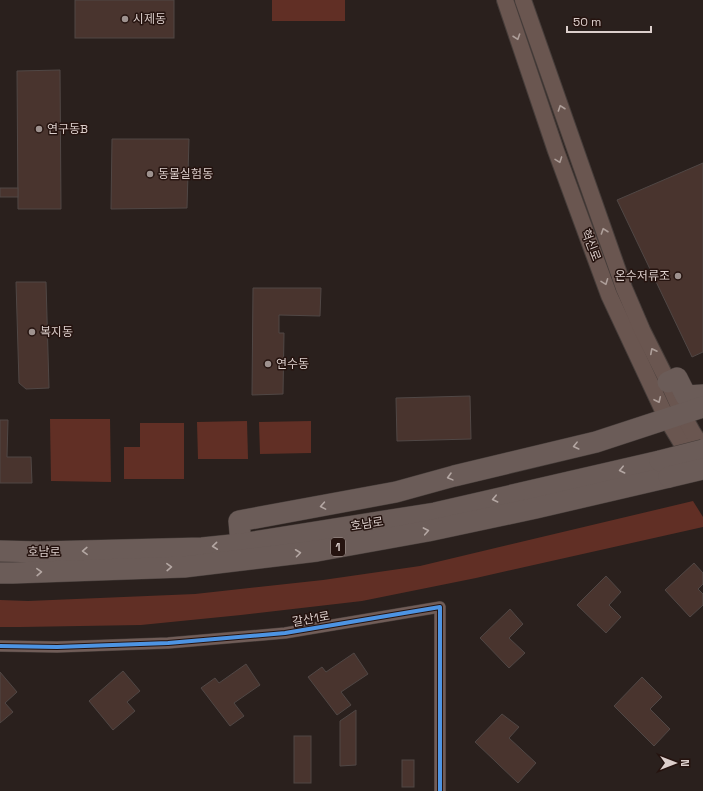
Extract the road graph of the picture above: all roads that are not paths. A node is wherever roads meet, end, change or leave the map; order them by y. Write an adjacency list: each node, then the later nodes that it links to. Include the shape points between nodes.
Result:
1 (505, 0): 6 (main road, 혁신로, one-way to 6, via 559,158 610,295)
2 (523, 0): 3 (main road, 혁신로, one-way to 2, via 624,288)
3 (668, 382): 4 (highway, via 676,378 686,396); 6 (main road, 혁신로)
4 (703, 395)
5 (703, 407): 6 (highway)
6 (675, 416): 7 (main road, 혁신로, via 693,433); 10 (main road, 혁신로); 11 (highway, one-way to 11, via 596,442 396,492 239,521)
7 (703, 449): 9 (highway, 호남로 / 1, bridge)
8 (703, 468): 9 (highway, 호남로 / 1, bridge)
9 (665, 469): 11 (highway, 호남로 / 1, one-way to 11, via 435,513); 13 (highway, 호남로 / 1, one-way to 9, via 184,567 317,551 536,508)
10 (703, 478)
11 (241, 544): 12 (highway, 호남로 / 1, one-way to 12, via 202,548)
12 (0, 551)
13 (0, 573)
14 (0, 646): 15 (street, 갈산1로, via 57,648 168,643 285,633 440,607)
15 (440, 791)

